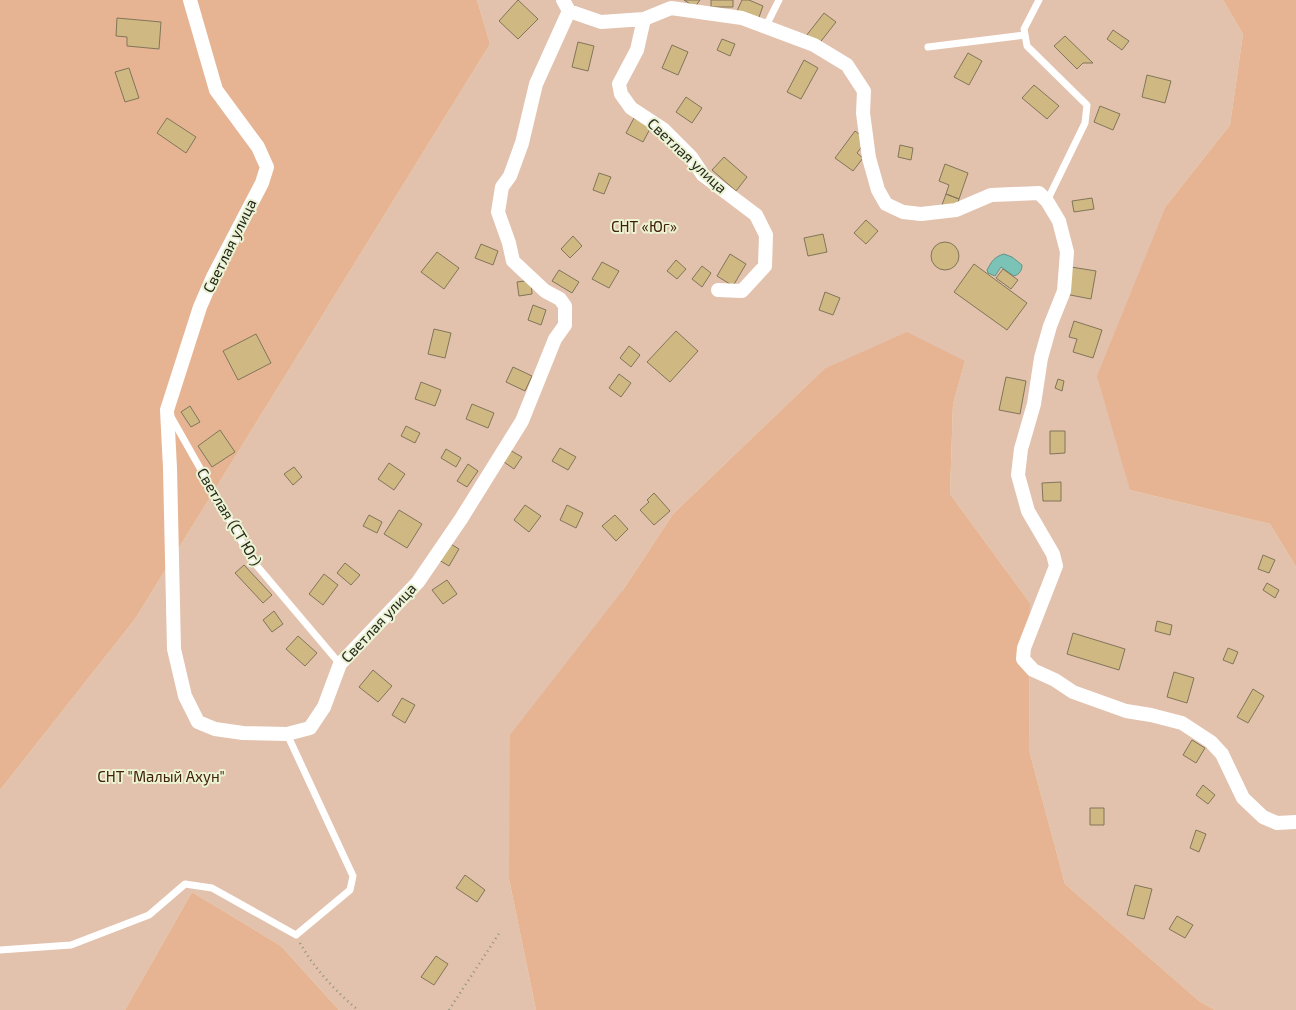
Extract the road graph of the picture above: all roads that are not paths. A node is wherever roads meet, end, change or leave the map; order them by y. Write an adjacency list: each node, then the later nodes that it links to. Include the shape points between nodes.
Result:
1 (190, 0): 11 (street, Светлая улица, via 216,90 258,147 266,167 262,183 200,307)
2 (778, 0): 6 (lane)
3 (1040, 0): 7 (lane, via 1024,29)
4 (566, 6): 5 (street, Светлая улица, via 601,22); 12 (street, Светлая улица, via 536,84 522,143 510,176 502,187 498,212 512,261 565,306 565,325 555,339 522,421 461,519 418,582)
5 (644, 19): 6 (street, Светлая улица, via 671,8 742,18); 10 (street, Светлая улица, via 637,50 619,84 622,94 631,108 663,129 691,157 703,175 756,215 766,235 765,266 742,291)
6 (766, 26): 9 (street, Светлая улица, via 814,46 847,65 864,91 863,113 869,158 878,190 886,204 903,212 921,214 956,210 991,195 1039,193)
7 (1025, 35): 8 (lane); 9 (lane, via 1027,46 1087,105 1085,123)
8 (928, 47)
9 (1047, 201): 14 (street, via 1059,221 1066,252 1064,291 1041,358 1018,475 1028,510 1053,554 1056,566 1024,648 1023,659 1033,670 1073,692 1126,711 1182,723 1211,742 1222,754 1243,798 1263,817 1276,823)
10 (718, 290)
11 (167, 410): 12 (lane, Светлая (СТ Юг), via 252,560); 13 (street, Светлая улица, via 174,649 185,696 198,722 215,729)
12 (340, 664): 13 (street, Светлая улица, via 324,706 310,728)
13 (287, 734): 15 (lane, via 353,876 350,890 296,935 212,888 185,884 149,915 71,945)
14 (1296, 822)
15 (0, 950)

